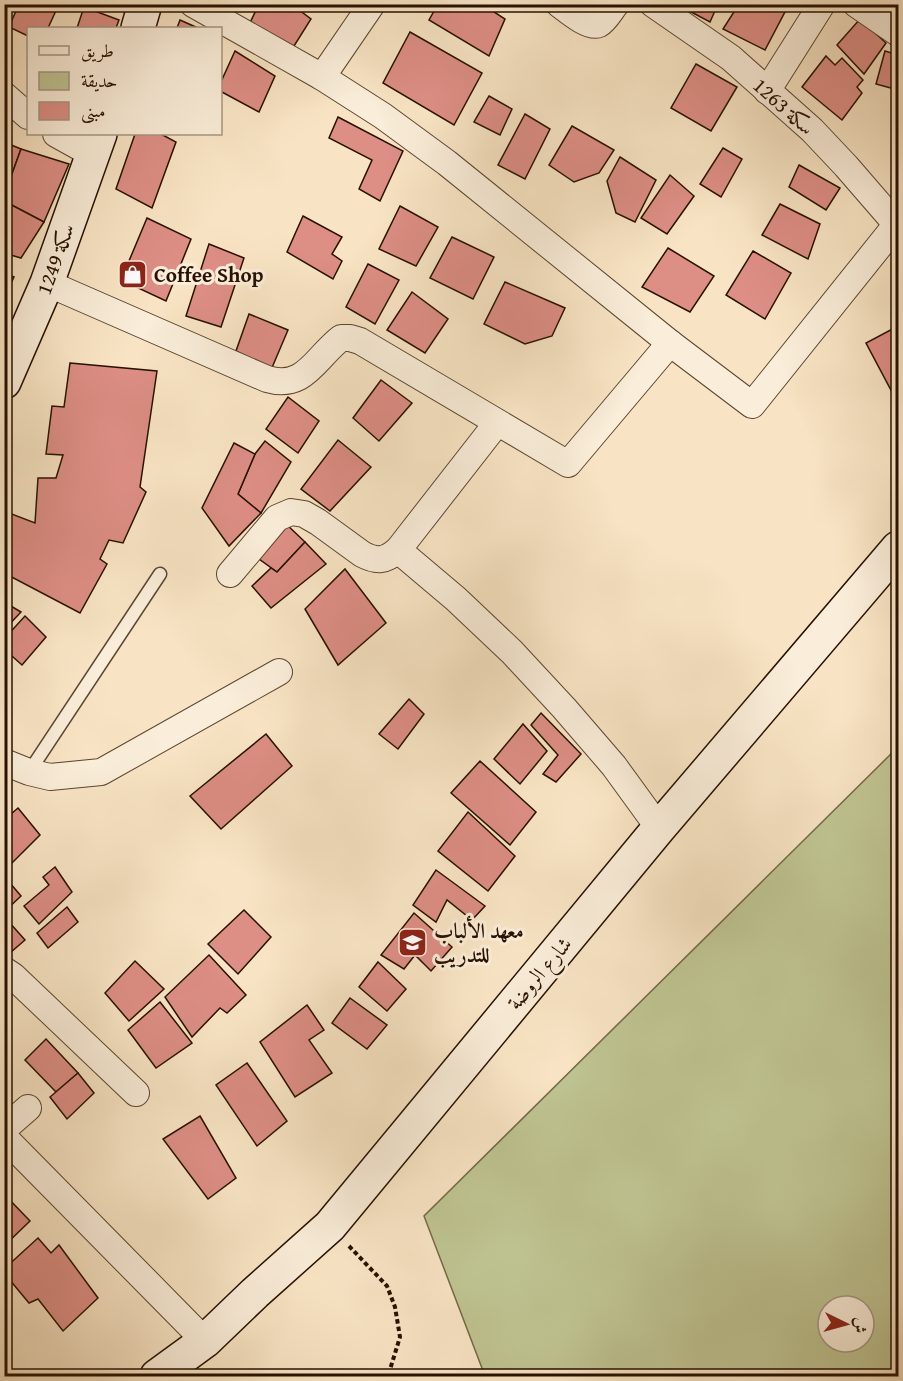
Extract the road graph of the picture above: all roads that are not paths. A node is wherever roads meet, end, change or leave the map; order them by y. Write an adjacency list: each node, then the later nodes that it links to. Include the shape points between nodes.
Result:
1 (194, 4): 9 (street)
2 (372, 4): 9 (street)
3 (559, 4): 4 (street, via 594,25 601,23)
4 (616, 4)
5 (653, 4): 10 (street, سكة 1263, via 731,58)
6 (822, 4): 10 (street)
7 (856, 4): 8 (street)
8 (898, 33)
9 (322, 77): 17 (street, via 447,163)
10 (767, 91): 15 (street, سكة 1263, via 812,130)
11 (4, 95): 12 (street)
12 (27, 115)
13 (60, 135): 14 (street)
14 (96, 144): 16 (main road, سكة 1249)
15 (898, 225): 17 (street, via 752,405)
16 (47, 283): 18 (main road, سكة 1249); 19 (street, via 279,382 298,379 341,338 360,341)
17 (670, 343): 19 (street, via 568,464)
18 (4, 382)
19 (497, 423): 21 (street)
20 (898, 548): 27 (main road, شارع الروضة)
21 (398, 550): 23 (street, via 381,560 370,558 311,518 291,512 277,518); 27 (street, via 519,660 614,766)
22 (160, 574): 26 (lane)
23 (230, 574)
24 (279, 672): 26 (street, via 101,772 50,777)
25 (4, 762): 26 (street)
26 (29, 772)
27 (659, 828): 33 (main road, شارع الروضة, via 330,1226)
28 (4, 970): 29 (street)
29 (136, 1093)
30 (28, 1108): 31 (street)
31 (4, 1129)
32 (4, 1137): 33 (street)
33 (205, 1341): 34 (main road, شارع الروضة)
34 (158, 1377)

